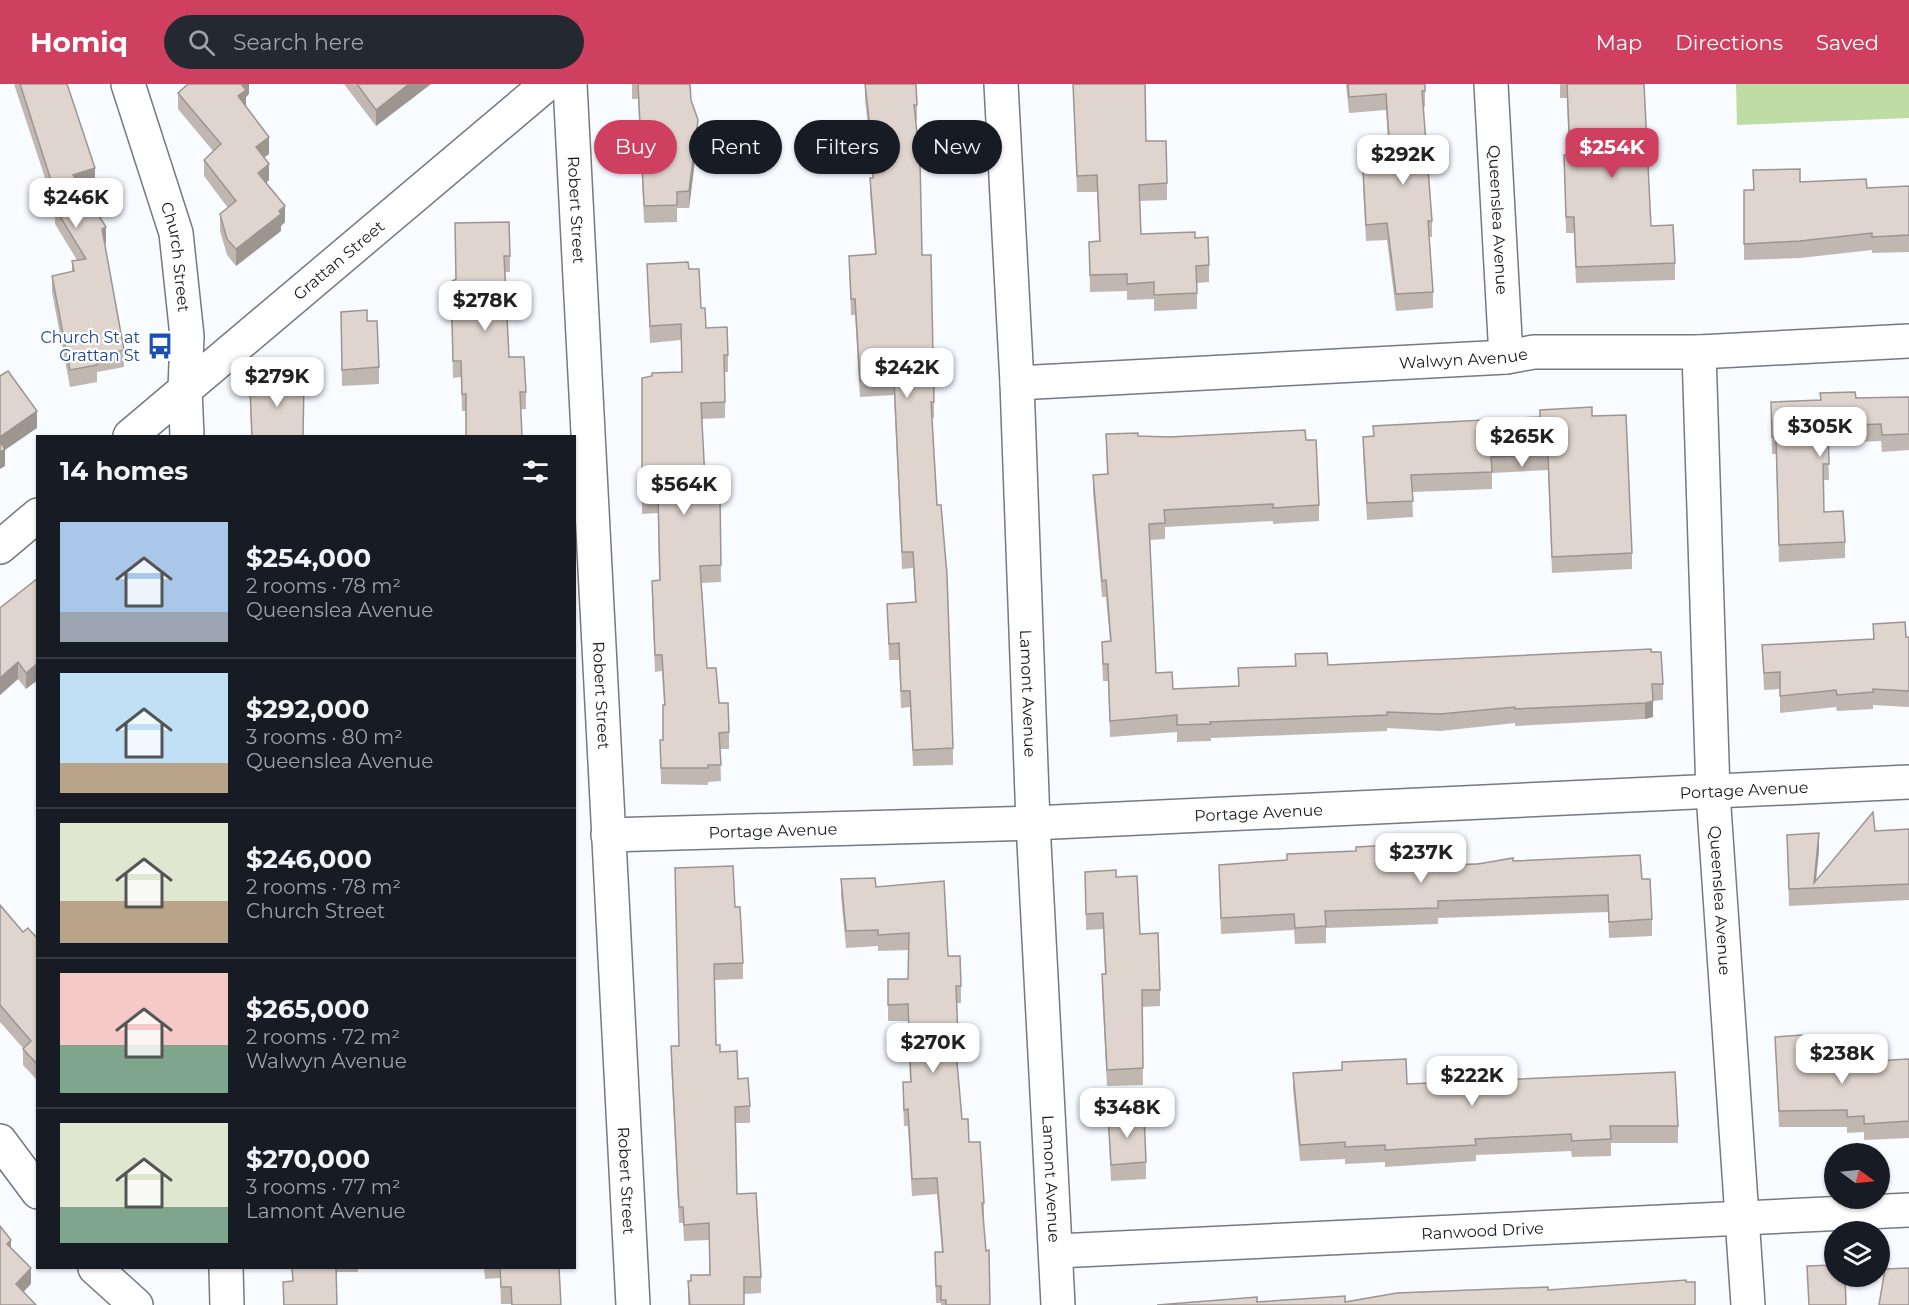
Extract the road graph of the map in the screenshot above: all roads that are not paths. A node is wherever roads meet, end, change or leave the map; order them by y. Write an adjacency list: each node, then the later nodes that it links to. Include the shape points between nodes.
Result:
1 (128, 84): 10 (street, Church Street, via 176,233 187,336)
2 (547, 84): 10 (street, Grattan Street)
3 (570, 84): 18 (street, Robert Street)
4 (1001, 84): 9 (street, Lamont Avenue)
5 (1491, 84): 8 (street, Queenslea Avenue)
6 (1909, 341): 7 (street, Walwyn Avenue)
7 (1699, 352): 8 (street, Walwyn Avenue, via 1534,352); 16 (street, Queenslea Avenue)
8 (1506, 357): 9 (street, Walwyn Avenue)
9 (1017, 383): 17 (street, Lamont Avenue)
10 (185, 390): 11 (street, Grattan Street); 12 (street, Church Street)
11 (131, 435)
12 (187, 435)
13 (36, 517): 14 (street)
14 (0, 547)
15 (1909, 782): 16 (street, Portage Avenue)
16 (1713, 793): 17 (street, Portage Avenue); 22 (street, Queenslea Avenue)
17 (1033, 824): 18 (street, Portage Avenue); 23 (street, Lamont Avenue)
18 (608, 835): 28 (street, Robert Street)
19 (0, 1141): 20 (street)
20 (36, 1189)
21 (1909, 1210): 22 (street, Ranwood Drive)
22 (1743, 1218): 23 (street, Ranwood Drive); 30 (street, Queenslea Avenue)
23 (1057, 1251): 29 (street, Lamont Avenue)
24 (226, 1269): 27 (street)
25 (101, 1283): 26 (street)
26 (136, 1305)
27 (227, 1305)
28 (633, 1305)
29 (1058, 1305)
30 (1748, 1305)

